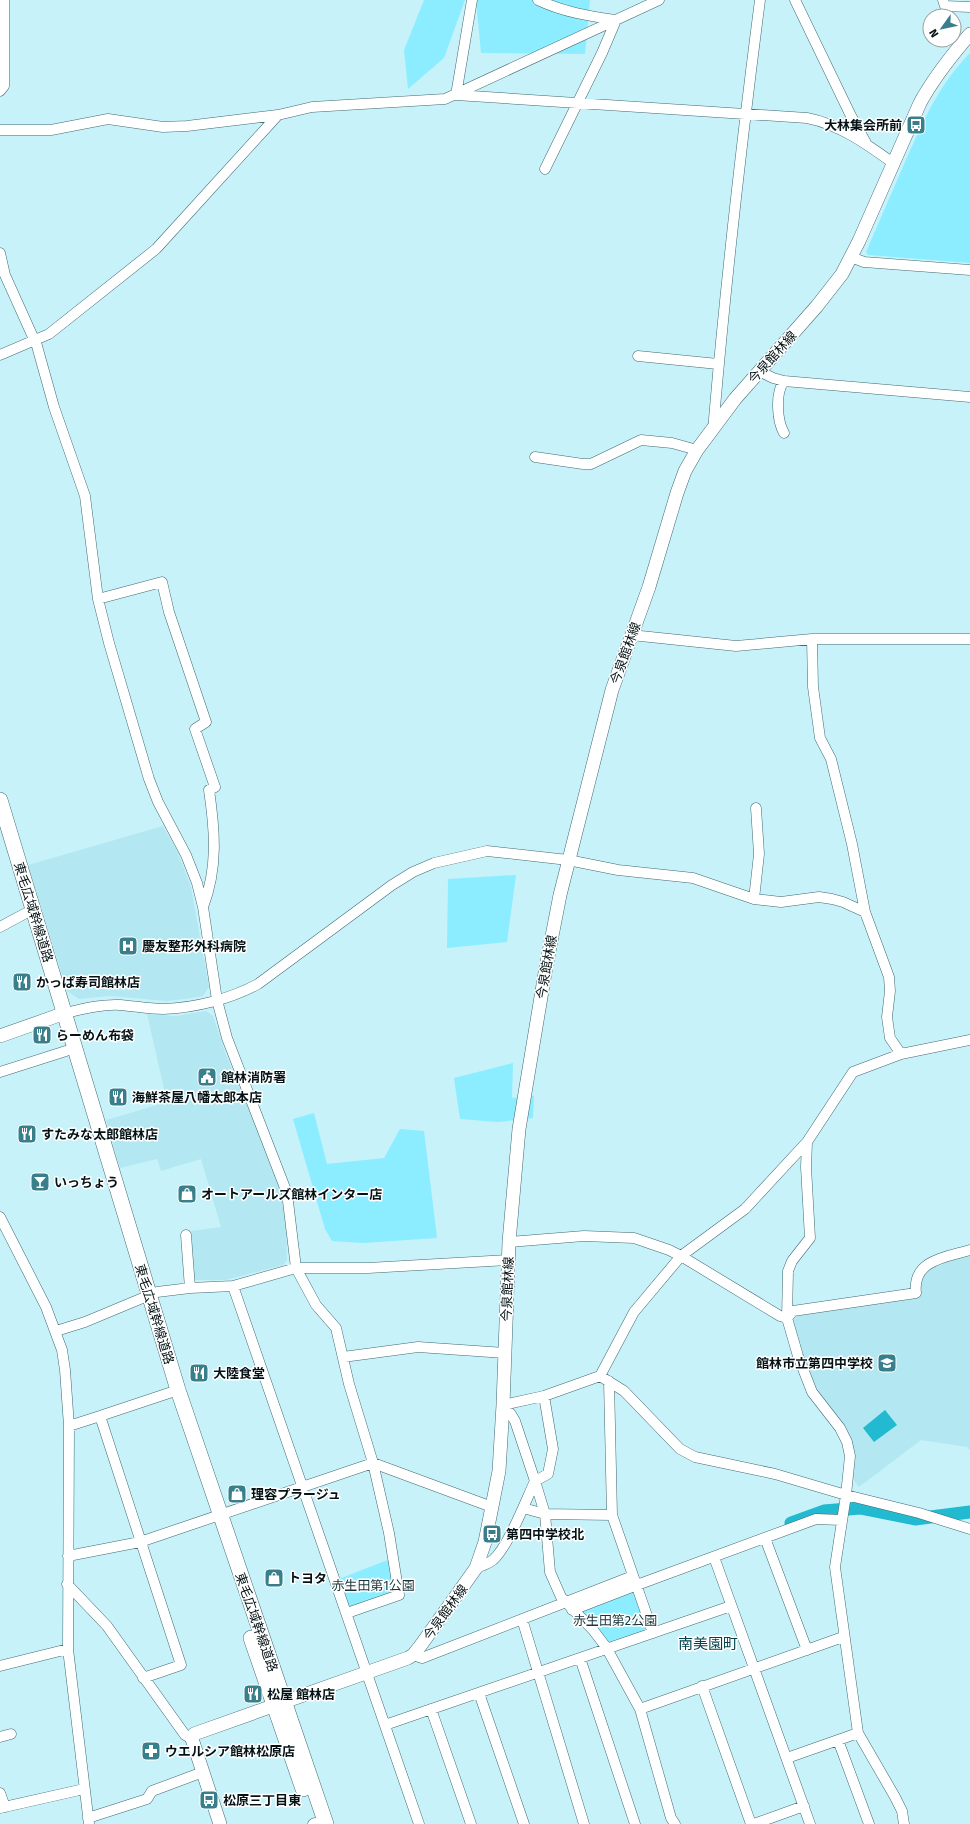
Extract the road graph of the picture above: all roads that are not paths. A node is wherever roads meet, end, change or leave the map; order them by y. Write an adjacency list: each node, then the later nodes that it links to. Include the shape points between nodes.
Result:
1 (4, 0): 11 (street, via 4,86)
2 (472, 0): 12 (street)
3 (538, 0): 9 (street, via 563,10)
4 (659, 0): 9 (street)
5 (760, 0): 14 (street)
6 (795, 0): 17 (street)
7 (943, 0): 8 (street, via 945,6)
8 (970, 7)
9 (616, 20): 12 (street); 13 (street)
10 (970, 34): 18 (main road, 今泉館林線, via 930,83)
11 (0, 91)
12 (456, 95): 13 (street); 15 (street, via 445,99 312,107)
13 (577, 102): 14 (street); 19 (street)
14 (745, 114): 17 (street, via 818,120); 26 (street)
15 (278, 115): 16 (street, via 187,126 163,127 108,119 51,130); 23 (street, via 156,248 50,334)
16 (0, 130)
17 (866, 143): 18 (street)
18 (893, 163): 21 (main road, 今泉館林線)
19 (544, 169)
20 (0, 253): 23 (street, via 5,276)
21 (851, 257): 22 (street, via 864,262); 27 (main road, 今泉館林線, via 830,290)
22 (970, 270)
23 (34, 341): 24 (street); 34 (street, via 85,496)
24 (0, 355)
25 (638, 356): 26 (street)
26 (718, 364): 30 (street)
27 (759, 371): 28 (street); 30 (main road, 今泉館林線)
28 (784, 381): 29 (street); 31 (street, via 780,385 778,416)
29 (970, 397)
30 (714, 426): 32 (main road, 今泉館林線)
31 (784, 433)
32 (697, 450): 33 (street, via 672,443 641,440 591,464); 35 (main road, 今泉館林線, via 685,471 677,493)
33 (535, 457)
34 (98, 599): 43 (street, via 149,779 192,868); 43 (street, via 162,582 169,612 206,722 196,729 215,787 209,790 215,829 211,881)
35 (632, 635): 37 (street, via 736,646); 41 (main road, 今泉館林線, via 612,690)
36 (970, 638): 37 (street)
37 (812, 639): 44 (street, via 813,687 820,738 831,759 852,844)
38 (0, 800): 48 (highway, 東毛広域幹線道路)
39 (756, 808): 42 (street, via 759,854)
40 (0, 827): 45 (highway, 東毛広域幹線道路)
41 (568, 860): 42 (street, via 618,870 693,878); 47 (street, via 486,851 434,863 392,885 258,984); 58 (main road, 今泉館林線, via 546,967 519,1128)
42 (754, 899): 44 (street, via 781,902 819,898 843,902)
43 (203, 907): 47 (street)
44 (865, 912): 52 (street, via 889,977 887,1017 890,1038)
45 (26, 913): 46 (street); 48 (highway, 東毛広域幹線道路)
46 (0, 927)
47 (217, 1000): 48 (street, via 174,1008 100,1006); 62 (street, via 234,1059 288,1193)
48 (61, 1015): 49 (main road); 51 (highway, 東毛広域幹線道路); 65 (highway, 東毛広域幹線道路)
49 (0, 1036)
50 (970, 1040): 52 (street)
51 (66, 1051): 53 (street); 65 (highway, 東毛広域幹線道路)
52 (901, 1054): 54 (street, via 853,1072)
53 (0, 1072)
54 (807, 1142): 60 (street, via 746,1209); 66 (street, via 810,1238 792,1261 788,1271)
55 (0, 1217): 56 (street)
56 (3, 1231): 67 (street, via 34,1280)
57 (186, 1235): 64 (street)
58 (509, 1242): 60 (street, via 584,1236 634,1238); 61 (main road, 今泉館林線)
59 (970, 1250): 66 (street, via 923,1267 917,1276 916,1293 793,1311)
60 (681, 1256): 66 (street); 70 (street, via 634,1312)
61 (508, 1260): 62 (street, via 368,1268); 68 (main road, 今泉館林線)
62 (296, 1268): 63 (street); 69 (street, via 316,1305 336,1328)
63 (233, 1286): 64 (street); 79 (street)
64 (190, 1288): 65 (street)
65 (145, 1297): 67 (street); 72 (highway, 東毛広域幹線道路)
66 (787, 1318): 80 (street, via 812,1392 840,1428 847,1442 850,1456)
67 (56, 1331): 76 (street, via 65,1370)
68 (505, 1353): 69 (street, via 418,1347); 74 (main road, 今泉館林線)
69 (343, 1357): 77 (street)
70 (600, 1376): 71 (street); 73 (street)
71 (609, 1381): 80 (street, via 624,1391 680,1449 695,1457 775,1474); 84 (street)
72 (174, 1392): 75 (street); 85 (highway, 東毛広域幹線道路)
73 (544, 1396): 74 (street); 78 (street, via 553,1449 548,1474)
74 (503, 1409): 78 (street, via 510,1413 515,1421); 81 (main road, 今泉館林線, via 499,1471)
75 (100, 1416): 76 (street); 89 (street)
76 (69, 1426): 90 (street)
77 (373, 1462): 79 (street); 81 (street); 97 (street, via 389,1533 399,1595)
78 (535, 1481): 82 (street); 83 (street)
79 (303, 1486): 85 (street); 97 (street)
80 (846, 1495): 86 (street); 87 (street)
81 (492, 1506): 92 (main road, 今泉館林線, via 485,1542)
82 (523, 1508): 83 (street); 92 (street, via 497,1555 492,1561)
83 (545, 1514): 84 (street); 95 (street, via 550,1572 561,1597)
84 (612, 1515): 93 (street)
85 (215, 1516): 89 (street); 113 (highway, 東毛広域幹線道路)
86 (841, 1520): 88 (street, via 816,1519); 100 (street, via 835,1567)
87 (970, 1529)
88 (765, 1538): 91 (street); 103 (street)
89 (140, 1542): 90 (street); 110 (street, via 181,1665)
90 (68, 1556): 94 (street)
91 (714, 1557): 93 (street); 96 (street)
92 (476, 1568): 104 (main road, 今泉館林線)
93 (635, 1580): 95 (street); 99 (street)
94 (67, 1584): 102 (street); 110 (street, via 106,1626)
95 (569, 1606): 98 (street); 101 (street, via 594,1630)
96 (731, 1606): 99 (street); 107 (street)
97 (346, 1613): 109 (street)
98 (522, 1619): 104 (street, via 422,1658); 108 (street)
99 (653, 1633): 101 (street)
100 (844, 1637): 103 (street); 117 (street)
101 (607, 1648): 105 (street); 115 (street)
102 (68, 1649): 106 (street); 124 (street)
103 (807, 1650): 107 (street)
104 (413, 1655): 109 (main road)
105 (580, 1658): 108 (street); 135 (street)
106 (0, 1666)
107 (753, 1669): 111 (street); 122 (street)
108 (537, 1673): 112 (street); 134 (street)
109 (366, 1674): 113 (main road); 116 (street)
110 (143, 1678): 120 (street, via 185,1735)
111 (702, 1686): 115 (street); 137 (street)
112 (479, 1693): 114 (street); 133 (street)
113 (280, 1705): 120 (main road, via 196,1733); 130 (highway, 東毛広域幹線道路)
114 (431, 1709): 116 (street); 132 (street)
115 (640, 1709): 136 (street, via 671,1818)
116 (385, 1725): 131 (street)
117 (858, 1733): 121 (street); 141 (street, via 895,1797 902,1811)
118 (11, 1734): 119 (street)
119 (0, 1737)
120 (192, 1739): 123 (main road)
121 (838, 1740): 122 (street); 140 (street)
122 (787, 1758): 126 (street)
123 (203, 1772): 128 (street, via 152,1791 147,1799); 129 (main road)
124 (84, 1789): 127 (street); 128 (street)
125 (0, 1793): 127 (street)
126 (804, 1806): 138 (street); 139 (street)
127 (2, 1808)
128 (88, 1821)
129 (220, 1824)
130 (318, 1824)
131 (419, 1824)
132 (471, 1824)
133 (524, 1824)
134 (584, 1824)
135 (635, 1824)
136 (675, 1824)
137 (751, 1824)
138 (754, 1824)
139 (810, 1824)
140 (869, 1824)
141 (904, 1824)

